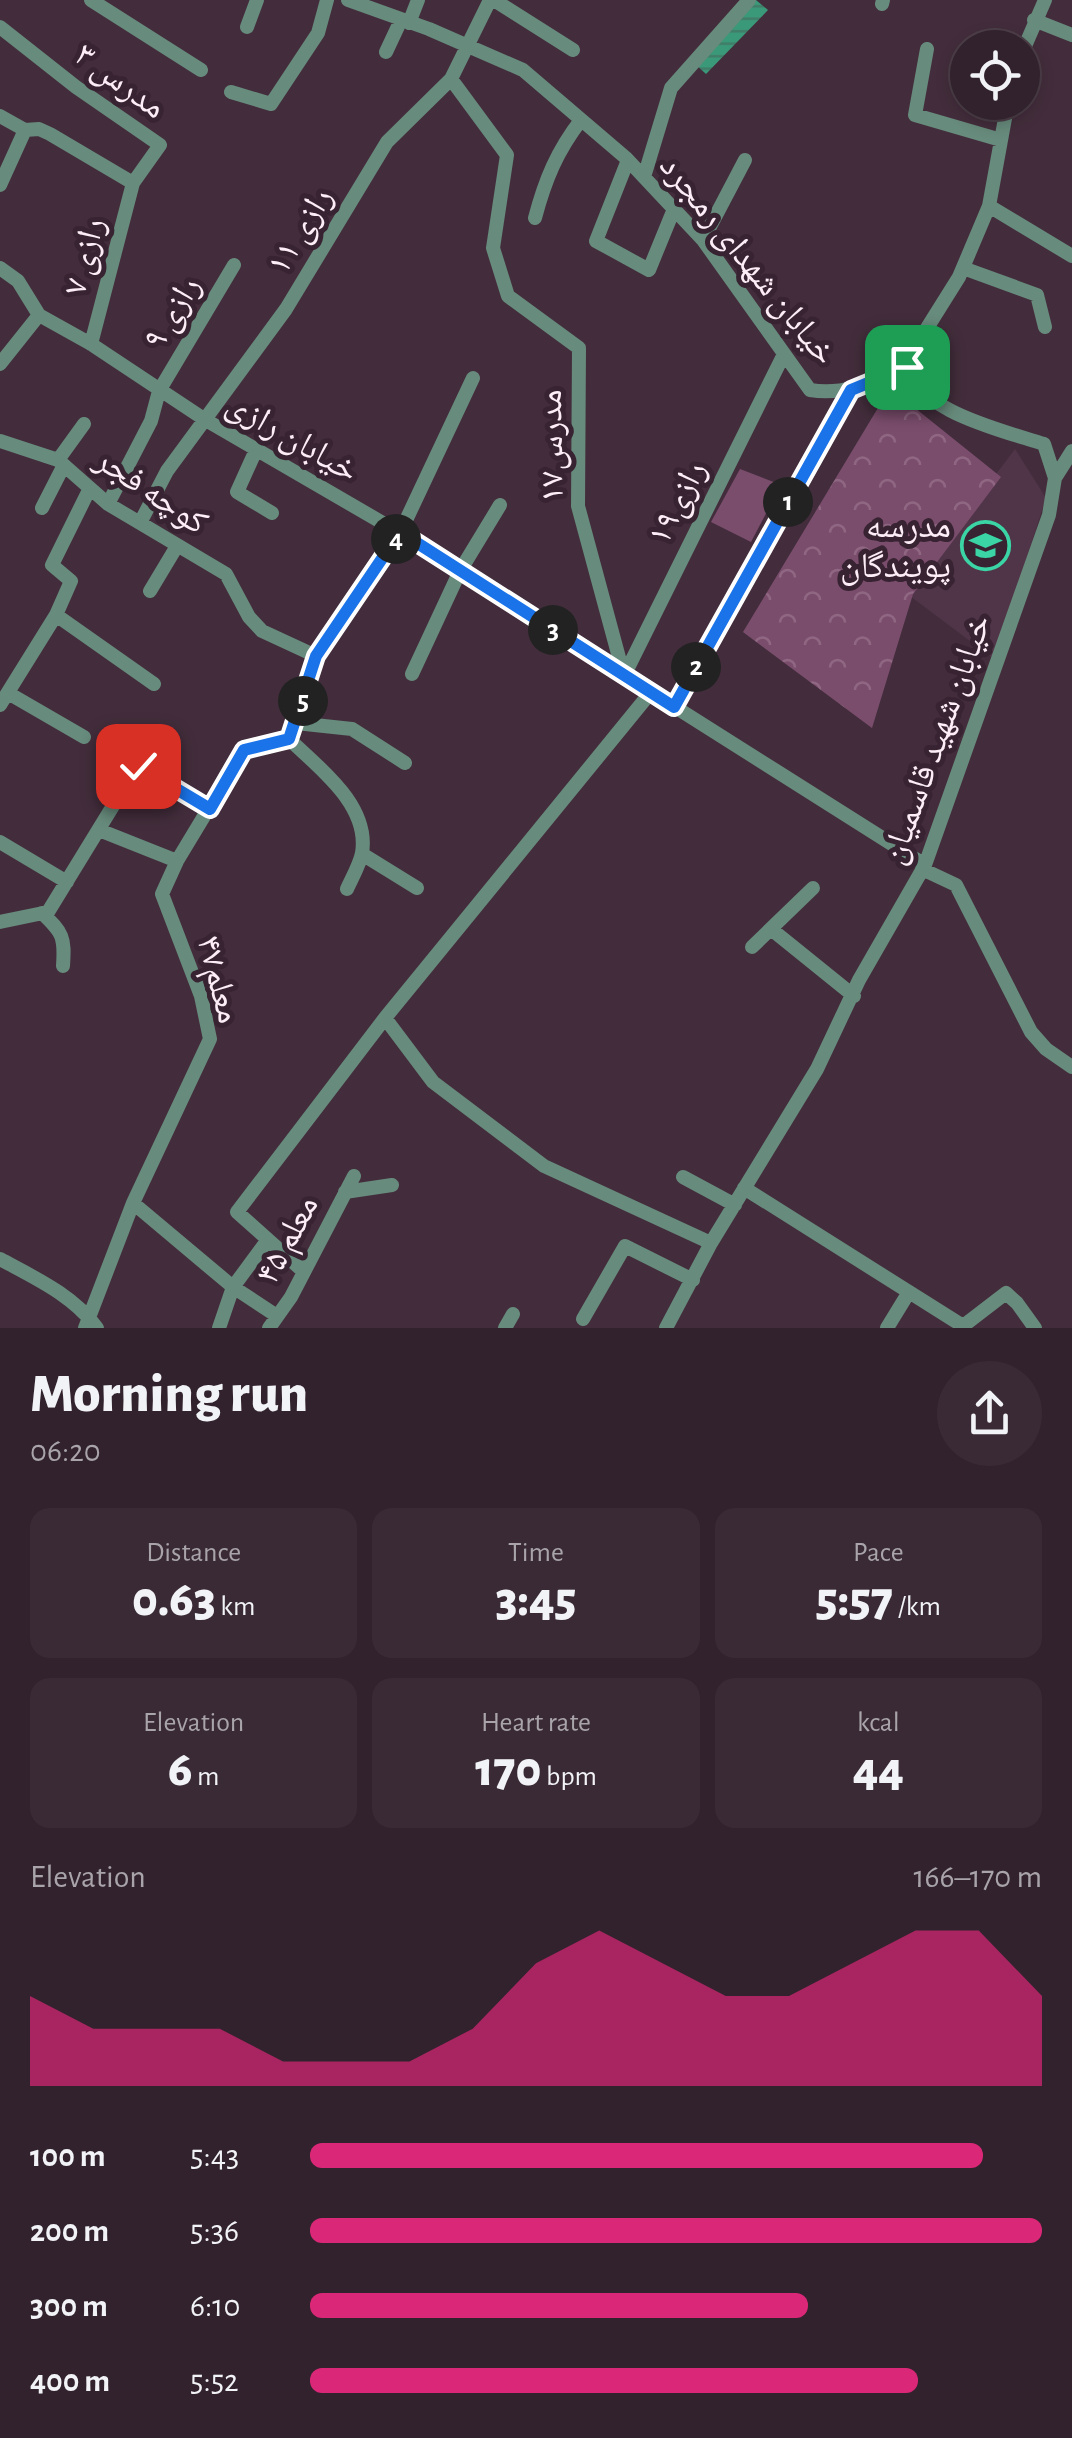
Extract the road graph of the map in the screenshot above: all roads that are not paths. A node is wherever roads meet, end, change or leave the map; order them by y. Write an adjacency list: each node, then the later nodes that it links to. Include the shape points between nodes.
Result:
1 (92, 0): 19 (street)
2 (257, 0): 12 (street)
3 (327, 0): 21 (street, via 318,33 270,104)
4 (348, 0): 10 (street, خیابان شهدای رمجرد)
5 (418, 0): 10 (street)
6 (492, 0): 15 (street, رازی ۱۱); 17 (street)
7 (749, 0): 29 (street, via 672,88)
8 (1044, 0): 9 (street)
9 (1034, 20): 13 (street); 14 (street)
10 (405, 21): 15 (street, خیابان شهدای رمجرد); 18 (street)
11 (0, 27): 30 (street, مدرس ۳, via 160,145)
12 (248, 28)
13 (1030, 30)
14 (1072, 35)
15 (468, 45): 20 (street, رازی ۱۱); 23 (street, خیابان شهدای رمجرد, via 524,70)
16 (927, 49): 26 (street, via 915,114)
17 (573, 50)
18 (386, 52)
19 (201, 70)
20 (451, 80): 49 (street, رازی ۱۱, via 388,142 286,309); 69 (street, مدرس۱۷, via 507,155 493,248 508,296 579,348 578,506)
21 (231, 92)
22 (0, 116): 25 (street)
23 (582, 120): 27 (street, خیابان شهدای رمجرد); 34 (street, via 558,150)
24 (1005, 120): 26 (street)
25 (26, 130): 30 (street, via 50,134); 31 (street)
26 (1001, 140): 32 (street)
27 (628, 160): 29 (street, خیابان شهدای رمجرد); 33 (street, via 596,241 649,270)
28 (745, 160): 35 (street)
29 (644, 177): 33 (street, خیابان شهدای رمجرد)
30 (133, 183): 42 (street, رازی ۷)
31 (0, 184)
32 (989, 206): 36 (street); 39 (street)
33 (674, 209): 35 (street, خیابان شهدای رمجرد)
34 (535, 218)
35 (702, 240): 43 (street, خیابان شهدای رمجرد)
36 (1072, 256)
37 (234, 265): 47 (street, رازی ۹)
38 (0, 268): 40 (street, خیابان رازی, via 18,281)
39 (962, 268): 41 (street, via 1037,295); 45 (street)
40 (39, 315): 42 (street, خیابان رازی); 44 (street)
41 (1044, 327)
42 (91, 344): 47 (street, خیابان رازی)
43 (783, 356): 48 (street, خیابان شهدای رمجرد, via 810,390); 69 (street, رازی۱۹)
44 (0, 364)
45 (907, 367): 48 (street, خیابان شهدای رمجرد); 55 (street, via 930,399 1044,444)
46 (473, 378): 62 (street)
47 (159, 390): 49 (street, خیابان رازی); 57 (street, رازی ۹, via 151,421)
48 (851, 390): 73 (street)
49 (204, 419): 52 (street, خیابان رازی); 61 (street, رازی ۱۱)
50 (84, 424): 54 (street)
51 (0, 441): 54 (street, کوچه فجر)
52 (256, 450): 60 (street, via 238,492); 62 (street, خیابان رازی)
53 (1072, 451): 55 (street)
54 (61, 463): 56 (street, کوچه فجر); 59 (street)
55 (1055, 478): 85 (street, خیابان شهید قاسمیان, via 1049,515)
56 (90, 488): 57 (street, کوچه فجر); 66 (street, via 52,565 71,581)
57 (108, 504): 61 (street, کوچه فجر)
58 (500, 505): 64 (street)
59 (42, 508)
60 (272, 513)
61 (140, 523): 63 (street, کوچه فجر)
62 (400, 532): 64 (street, خیابان رازی); 67 (street)
63 (177, 546): 65 (street); 67 (street, کوچه فجر, via 226,574 262,631)
64 (460, 570): 68 (street); 69 (street, خیابان رازی)
65 (150, 591)
66 (56, 615): 70 (street); 72 (street)
67 (316, 656): 74 (street)
68 (412, 674)
69 (624, 676): 71 (street, خیابان رازی)
70 (154, 684)
71 (651, 692): 73 (street, خیابان رازی); 96 (street)
72 (4, 699): 75 (street)
73 (674, 707): 85 (street, خیابان رازی)
74 (296, 722): 77 (street); 78 (street, via 352,729)
75 (84, 738)
76 (154, 739): 79 (street)
77 (289, 739): 80 (street, معلم۴۷, via 244,750); 83 (street, via 340,788 362,826)
78 (405, 763)
79 (138, 766): 80 (street); 81 (street)
80 (210, 809): 84 (street, معلم۴۷)
81 (98, 830): 84 (street); 86 (street)
82 (0, 842): 86 (street)
83 (362, 854): 87 (street); 89 (street)
84 (177, 861): 103 (street, معلم۴۷, via 162,894 210,1039)
85 (923, 867): 95 (street, خیابان شهید قاسمیان); 97 (street, خیابان رازی, via 956,885 1031,1032)
86 (66, 882): 90 (street)
87 (417, 888)
88 (813, 888): 92 (street)
89 (347, 889)
90 (42, 913): 91 (street); 94 (street, via 65,942)
91 (0, 922)
92 (770, 929): 93 (street); 95 (street)
93 (752, 947)
94 (63, 966)
95 (854, 996): 101 (street, خیابان شهید قاسمیان)
96 (385, 1018): 105 (street, via 238,1212); 106 (street, via 433,1082 544,1166)
97 (1072, 1066)
98 (354, 1176): 102 (street, معلم ۴۵)
99 (683, 1177): 104 (street)
100 (392, 1185): 102 (street)
101 (744, 1188): 104 (street, خیابان شهید قاسمیان); 111 (street)
102 (345, 1192): 108 (street, معلم ۴۵)
103 (133, 1203): 110 (street); 114 (street, معلم۴۷)
104 (734, 1205): 106 (street, خیابان شهید قاسمیان)
105 (267, 1242): 108 (street); 110 (street)
106 (711, 1243): 109 (street, خیابان شهید قاسمیان)
107 (0, 1259): 114 (street, via 83,1309)
108 (303, 1271): 113 (street, معلم ۴۵)
109 (693, 1280): 112 (street, via 625,1246); 117 (street, خیابان شهید قاسمیان)
110 (233, 1287): 113 (street); 116 (street)
111 (910, 1292): 115 (street); 118 (street)
112 (583, 1318)
113 (273, 1322)
114 (90, 1325)
115 (963, 1327): 119 (street, via 1006,1294)
116 (220, 1328)
117 (666, 1328)
118 (888, 1328)
119 (1036, 1328)

